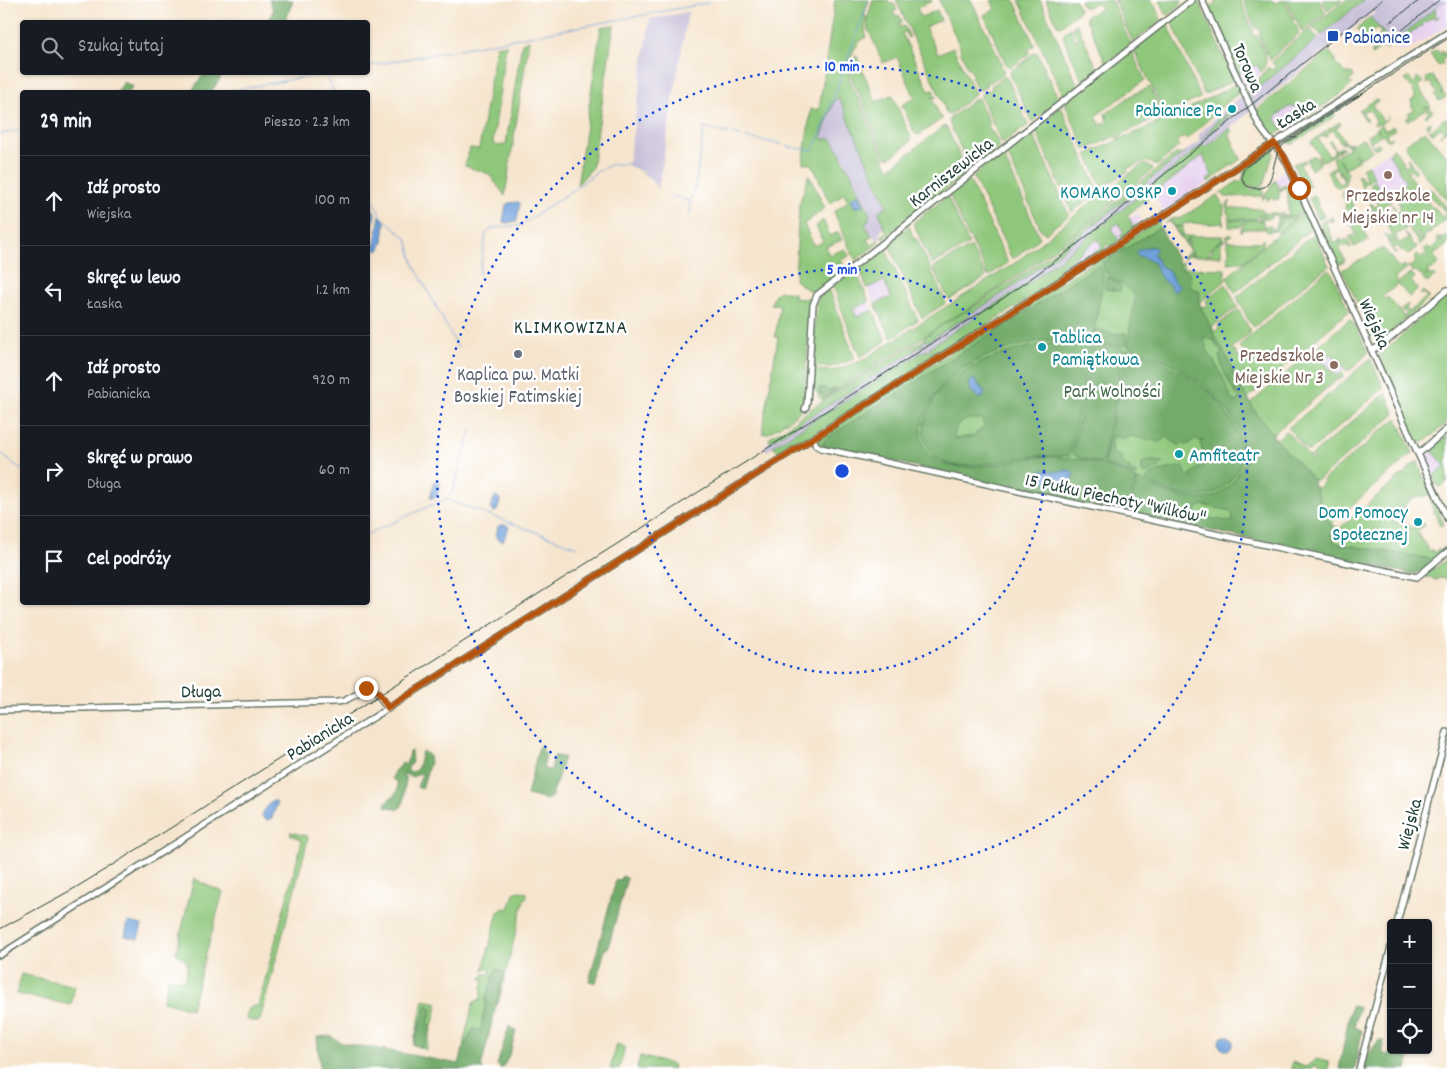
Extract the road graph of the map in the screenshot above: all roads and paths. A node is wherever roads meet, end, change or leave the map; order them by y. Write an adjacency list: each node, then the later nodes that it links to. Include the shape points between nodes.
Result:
1 (1192, 0): 7 (street, Karniszewicka, via 817,295 813,305)
2 (1202, 0): 4 (street, Torowa, via 1260,127)
3 (1447, 33): 4 (street, Łaska)
4 (1274, 143): 6 (street, Wiejska, via 1288,164); 9 (street, Łaska)
5 (1447, 290): 6 (street)
6 (1372, 350): 10 (street, Wiejska)
7 (805, 409)
8 (1447, 429): 10 (street)
9 (812, 438): 11 (street, Łaska); 13 (street, 15 Pułku Piechoty "Wilków", via 821,448 1417,577)
10 (1418, 454): 12 (street, Wiejska)
11 (780, 459): 14 (street, Pabianicka)
12 (1447, 518)
13 (1447, 552)
14 (388, 708): 15 (street, Długa, via 370,687 342,702); 18 (street, Pabianicka)
15 (0, 710)
16 (1447, 732): 17 (street, Wiejska)
17 (1398, 919)
18 (0, 955)
19 (1387, 962): 20 (street)
20 (1359, 1069)

